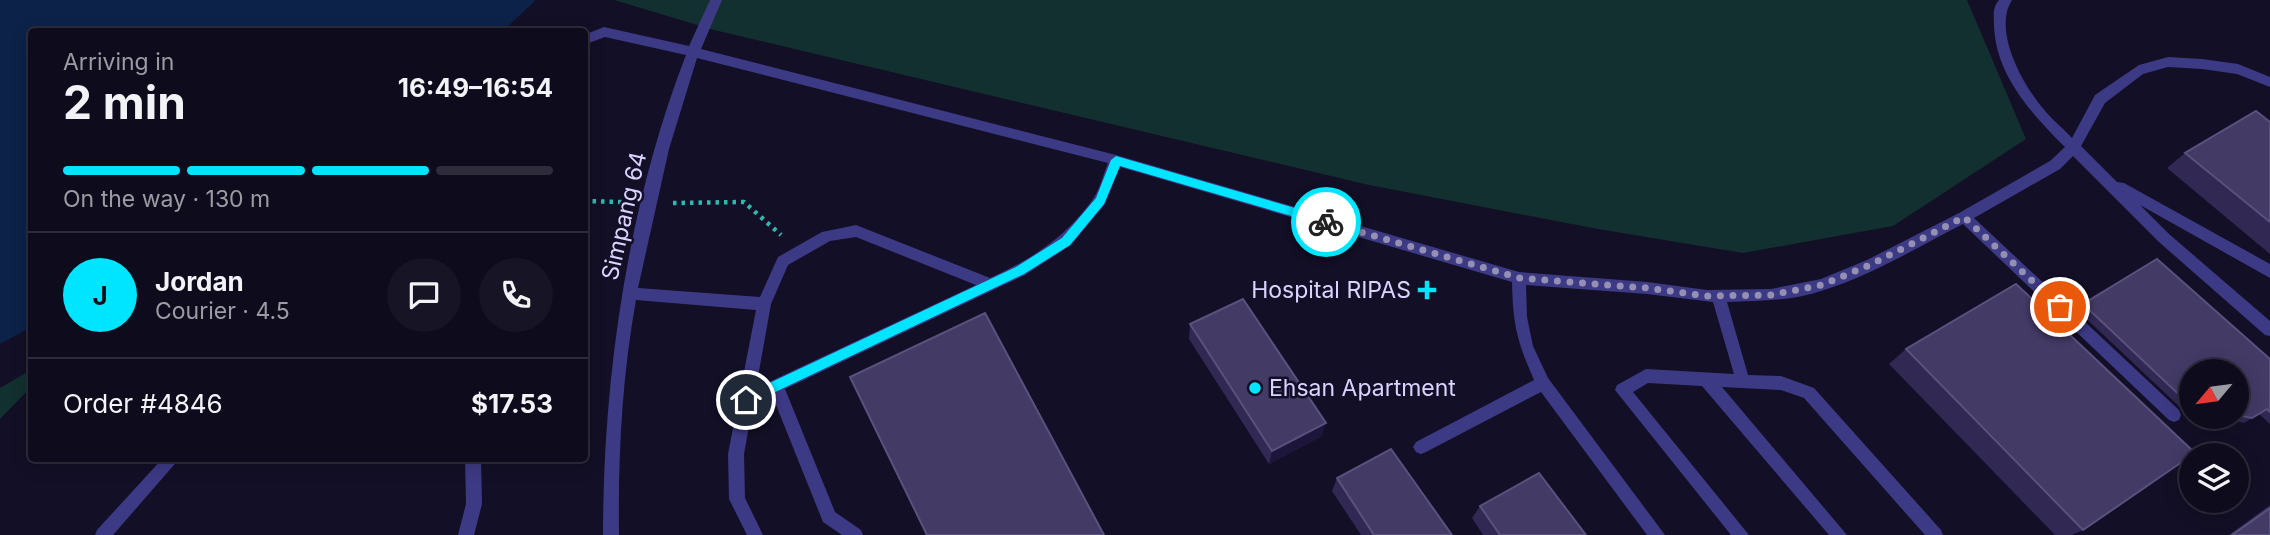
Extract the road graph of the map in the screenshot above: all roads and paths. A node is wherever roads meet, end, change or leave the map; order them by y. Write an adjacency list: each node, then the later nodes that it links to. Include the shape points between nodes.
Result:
1 (716, 0): 9 (lane, Simpang 64, via 673,108)
2 (2006, 0): 5 (lane, via 2000,7 2001,39 2013,75 2037,111)
3 (588, 38): 6 (lane, via 604,32 649,41)
4 (2270, 82): 5 (lane, via 2238,69 2202,64 2168,62 2139,70 2100,99)
5 (2073, 148): 7 (lane); 10 (lane, via 2055,165)
6 (1116, 160): 13 (lane); 14 (lane, via 1100,201 1066,241 1020,271)
7 (2106, 180): 12 (lane); 18 (lane, via 2164,239)
8 (588, 201): 9 (path)
9 (649, 203): 11 (path, via 744,202); 15 (lane, Simpang 64)
10 (1964, 217): 16 (lane, via 1822,285 1771,295); 24 (lane)
11 (801, 251): 14 (lane, via 827,236 856,231); 17 (lane, via 783,261)
12 (2270, 272)
13 (1520, 278): 16 (lane); 21 (lane, via 1526,346)
14 (989, 284): 22 (lane)
15 (629, 293): 17 (lane); 30 (lane, Simpang 64, via 617,388)
16 (1717, 296): 20 (lane)
17 (764, 304): 23 (lane)
18 (2270, 330)
19 (1705, 378): 20 (lane); 34 (lane, via 1646,376 1622,390); 35 (lane)
20 (1743, 381): 36 (lane, via 1781,383 1809,393)
21 (1544, 383): 25 (lane); 33 (lane)
22 (776, 386): 23 (lane); 32 (lane, via 830,517)
23 (746, 400): 31 (lane, via 736,454 737,499)
24 (2174, 415)
25 (1421, 447)
26 (169, 462): 28 (lane)
27 (473, 462): 29 (lane, via 474,504)
28 (103, 535)
29 (466, 535)
30 (611, 535)
31 (755, 535)
32 (855, 535)
33 (1657, 535)
34 (1741, 535)
35 (1839, 535)
36 (1935, 535)

